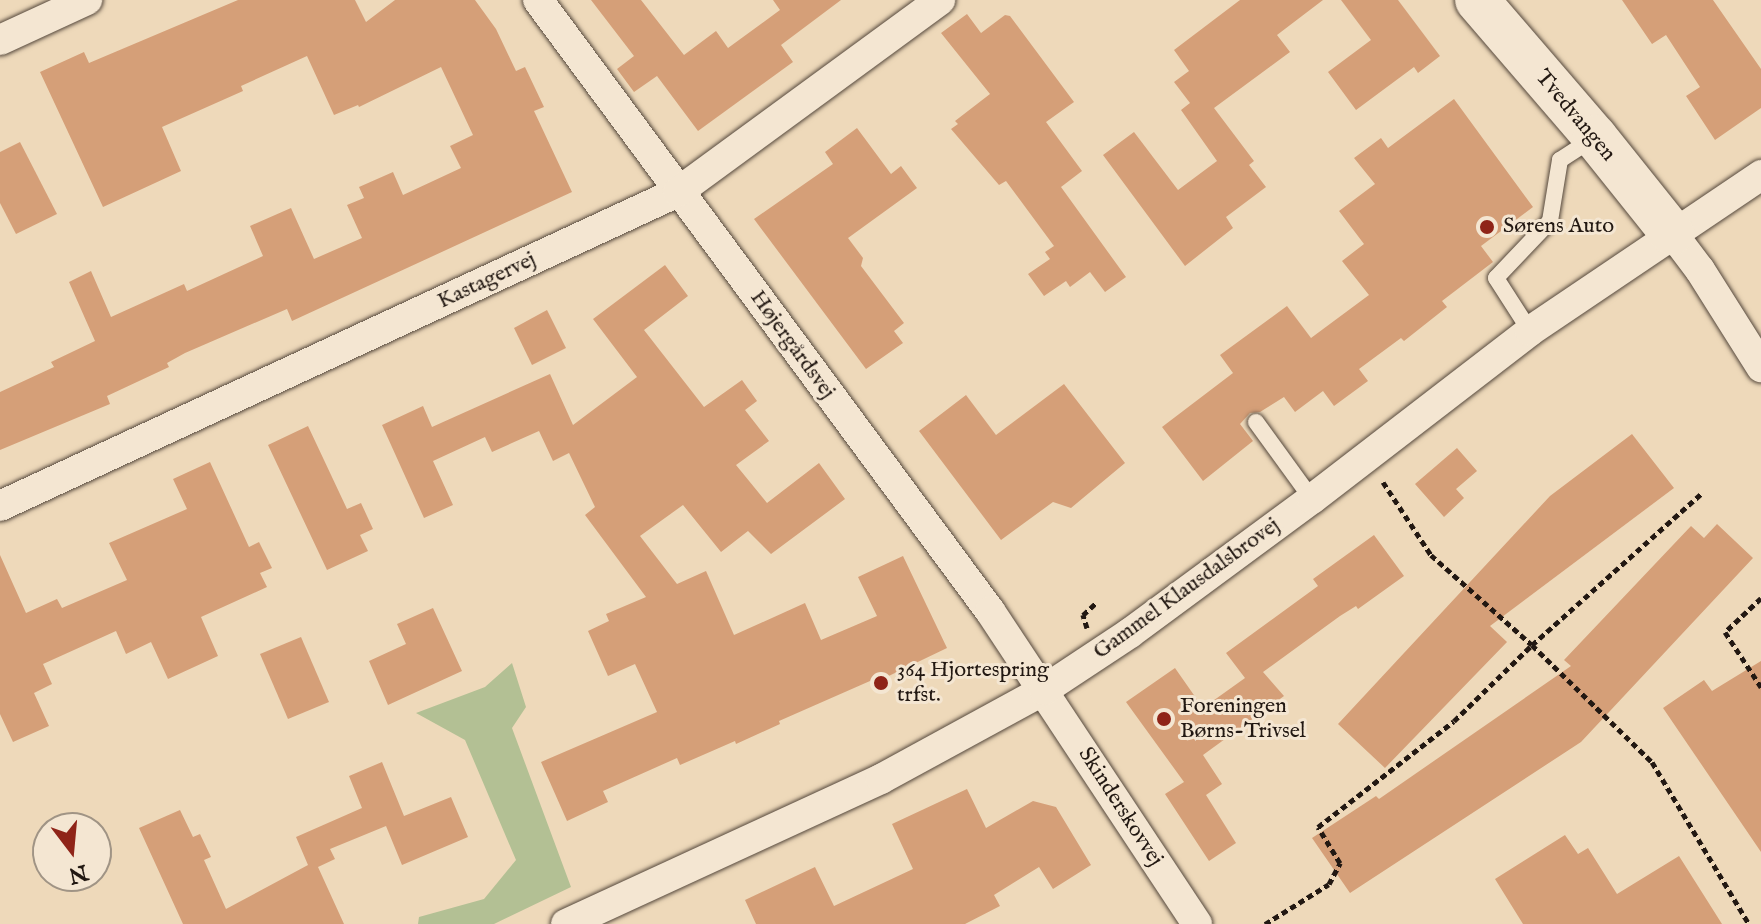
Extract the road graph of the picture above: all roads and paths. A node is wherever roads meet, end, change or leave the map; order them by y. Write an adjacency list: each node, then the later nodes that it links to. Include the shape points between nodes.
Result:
1 (87, 0): 5 (street)
2 (538, 0): 8 (street, Højergårdsvej)
3 (940, 0): 8 (street, Kastagervej)
4 (1477, 0): 6 (street, Tvedvangen)
5 (0, 40)
6 (1595, 137): 9 (street, Tvedvangen); 10 (lane, via 1560,160 1550,221 1496,278)
7 (1761, 175): 9 (street, Gammel Klausdalsbrovej)
8 (678, 192): 16 (street, Kastagervej); 20 (street, Højergårdsvej)
9 (1672, 233): 10 (street, Gammel Klausdalsbrovej); 11 (street)
10 (1530, 331): 13 (street, Gammel Klausdalsbrovej)
11 (1761, 367)
12 (1256, 422): 15 (lane)
13 (1367, 458): 15 (street, Gammel Klausdalsbrovej); 18 (path, via 1431,555)
14 (1703, 492): 18 (path)
15 (1312, 499): 20 (street, Gammel Klausdalsbrovej)
16 (0, 506)
17 (1761, 598): 19 (path, via 1725,632)
18 (1532, 645): 23 (path, via 1454,721 1318,827 1340,863 1329,884); 24 (path, via 1652,762)
19 (1761, 687)
20 (1044, 690): 21 (street, Gammel Klausdalsbrovej, via 881,779); 22 (street, Skinderskovvej)
21 (566, 924)
22 (1197, 924)
23 (1265, 924)
24 (1749, 924)

